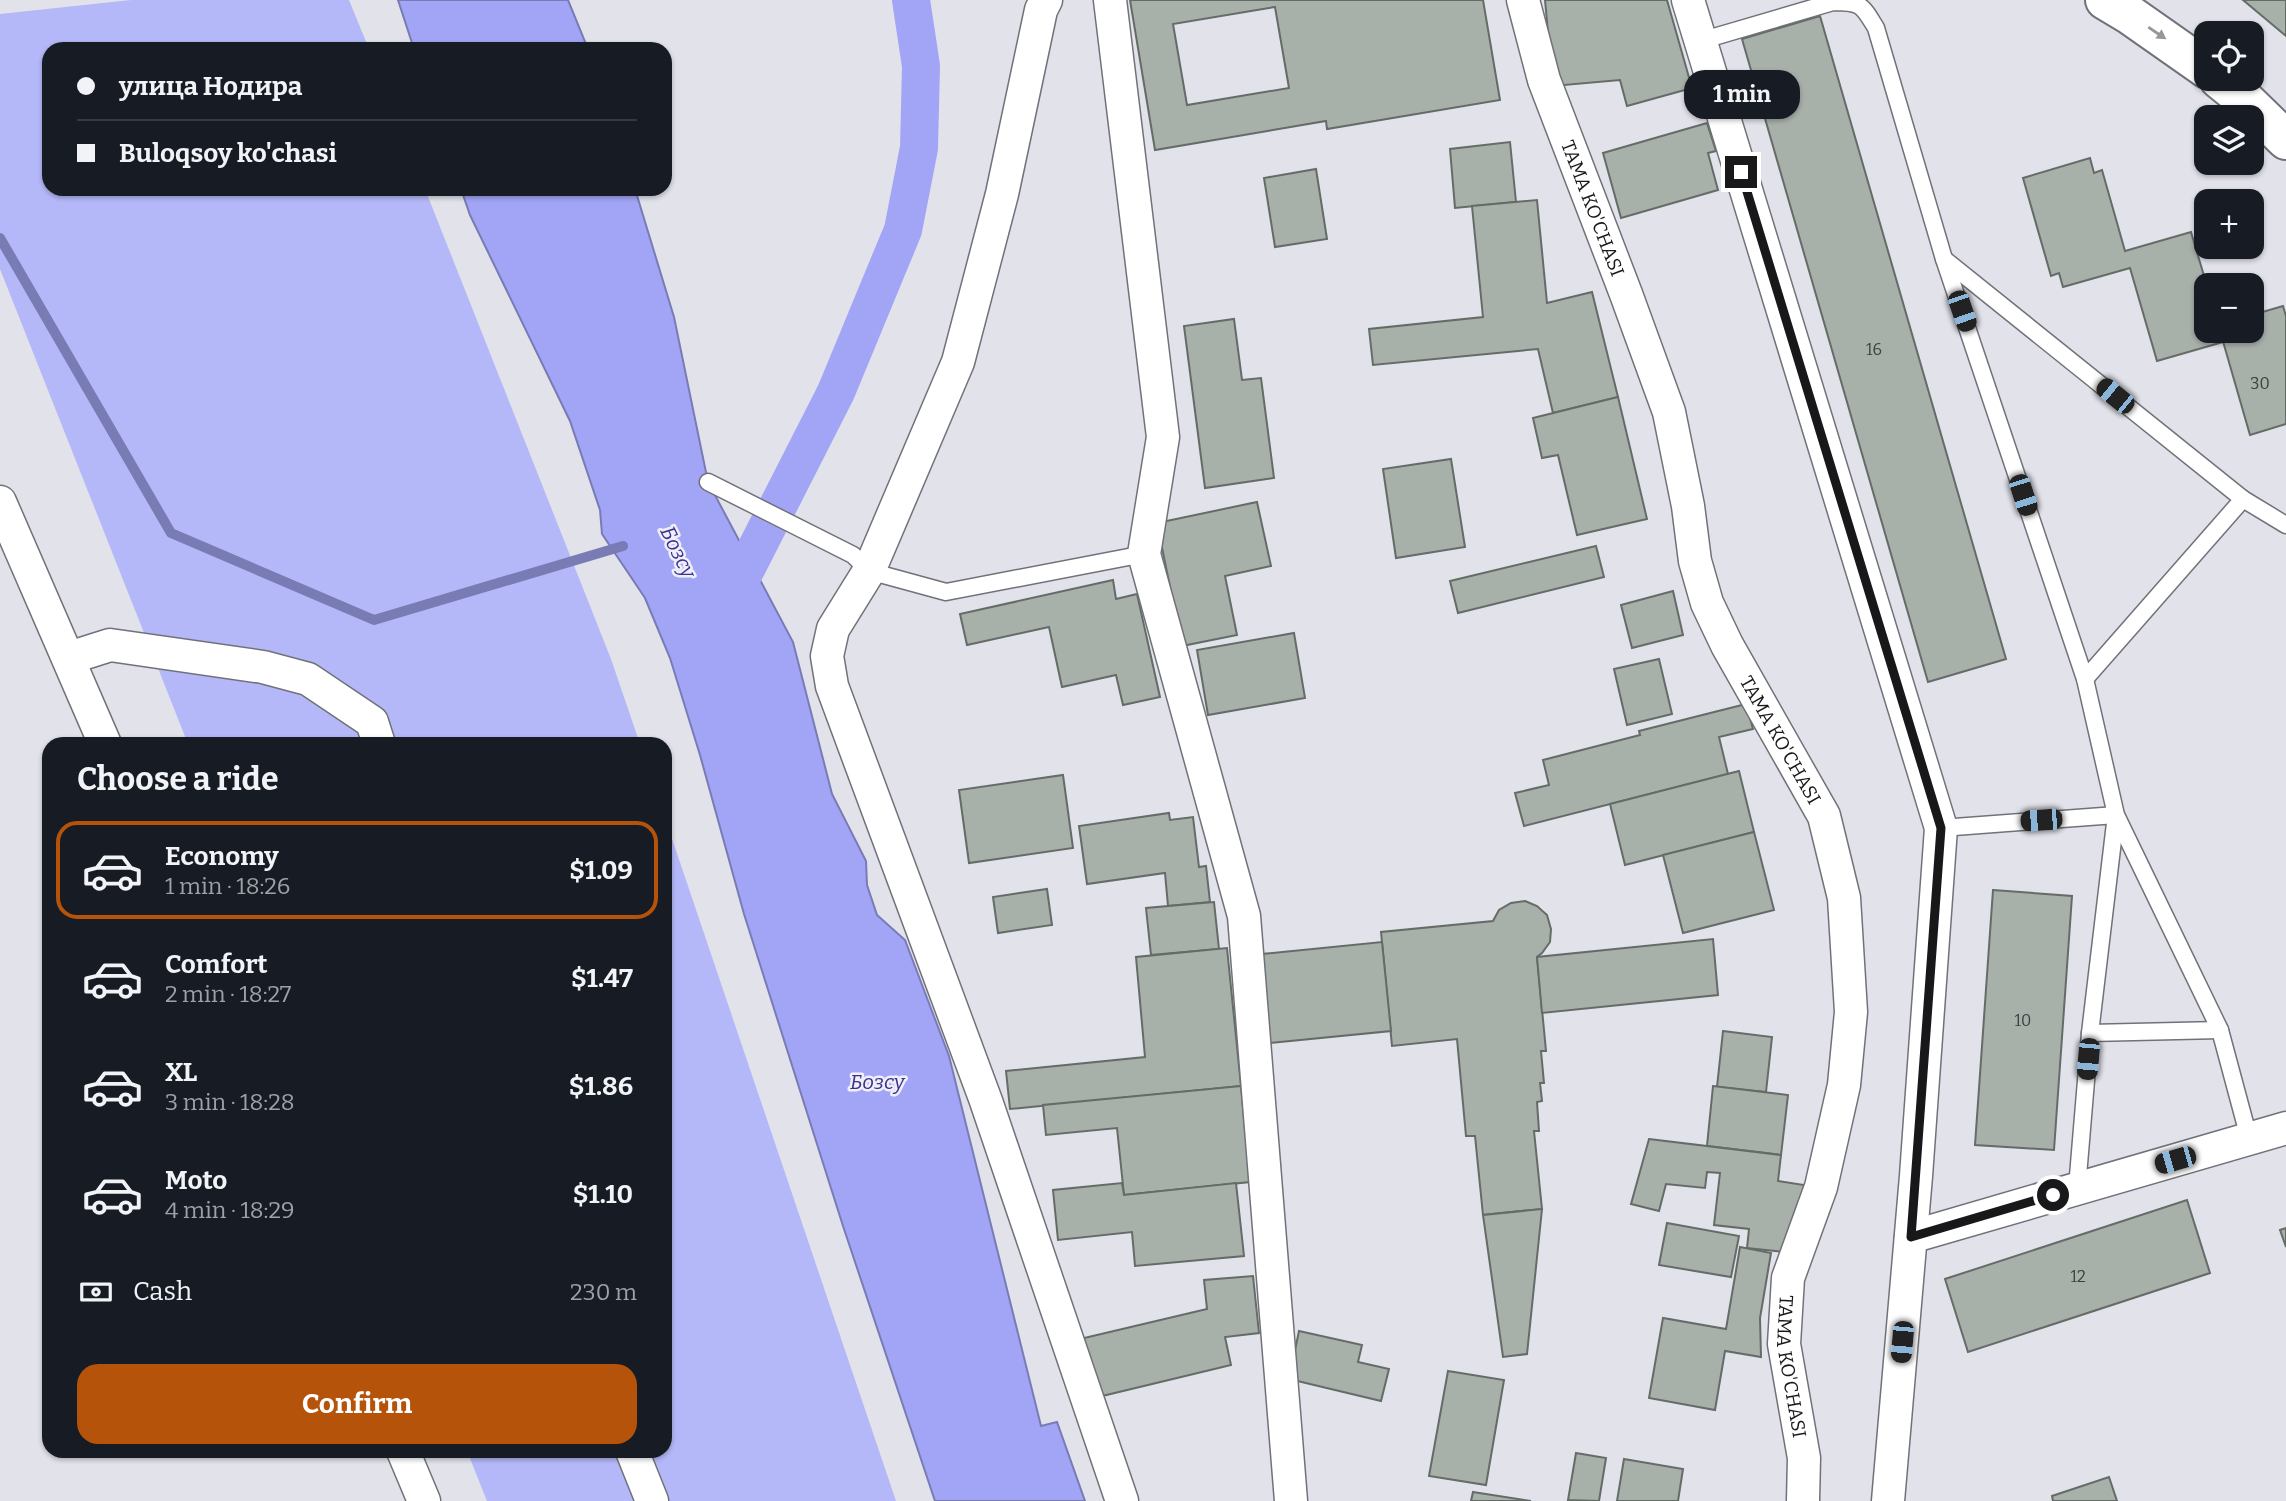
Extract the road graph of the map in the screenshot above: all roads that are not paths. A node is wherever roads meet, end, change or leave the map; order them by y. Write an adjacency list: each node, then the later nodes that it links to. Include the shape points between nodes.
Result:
1 (1046, 0): 20 (street, via 958,362)
2 (1110, 0): 19 (street, via 1163,437)
3 (1523, 0): 39 (street, TAMA KO'CHASI, via 1544,80 1669,412 1695,561 1707,603 1824,816 1844,898 1852,1012 1844,1085 1821,1187 1788,1278 1784,1344 1804,1458)
4 (1688, 0): 8 (street)
5 (2105, 0): 9 (main road, one-way to 9)
6 (2154, 0): 7 (main road)
7 (2194, 27)
8 (1700, 41): 14 (lane, via 1833,2 1864,7 1876,28); 26 (street)
9 (2194, 60)
10 (2264, 85): 12 (main road)
11 (2233, 91): 13 (main road)
12 (2286, 106)
13 (2286, 141)
14 (1944, 259): 16 (lane); 22 (lane)
15 (708, 482): 20 (lane)
16 (2243, 499): 18 (lane); 22 (lane)
17 (0, 502): 21 (street)
18 (2286, 525)
19 (1144, 555): 20 (lane, via 946,592); 38 (street, via 1244,916)
20 (861, 563): 37 (street, via 833,629 827,656 832,685 986,1101)
21 (69, 658): 23 (street); 24 (street, via 110,645 263,667 308,679 372,722)
22 (2085, 679): 25 (lane)
23 (102, 737)
24 (377, 737)
25 (2116, 815): 26 (lane); 27 (lane); 28 (lane)
26 (1941, 828): 32 (street)
27 (2220, 1030): 28 (lane); 30 (lane)
28 (2090, 1033): 31 (lane)
29 (2286, 1128): 30 (street)
30 (2249, 1139): 31 (street)
31 (2077, 1188): 32 (street)
32 (1911, 1237): 40 (street)
33 (406, 1458): 35 (street)
34 (635, 1458): 36 (street)
35 (424, 1501)
36 (652, 1501)
37 (1122, 1501)
38 (1292, 1501)
39 (1803, 1501)
40 (1888, 1501)

